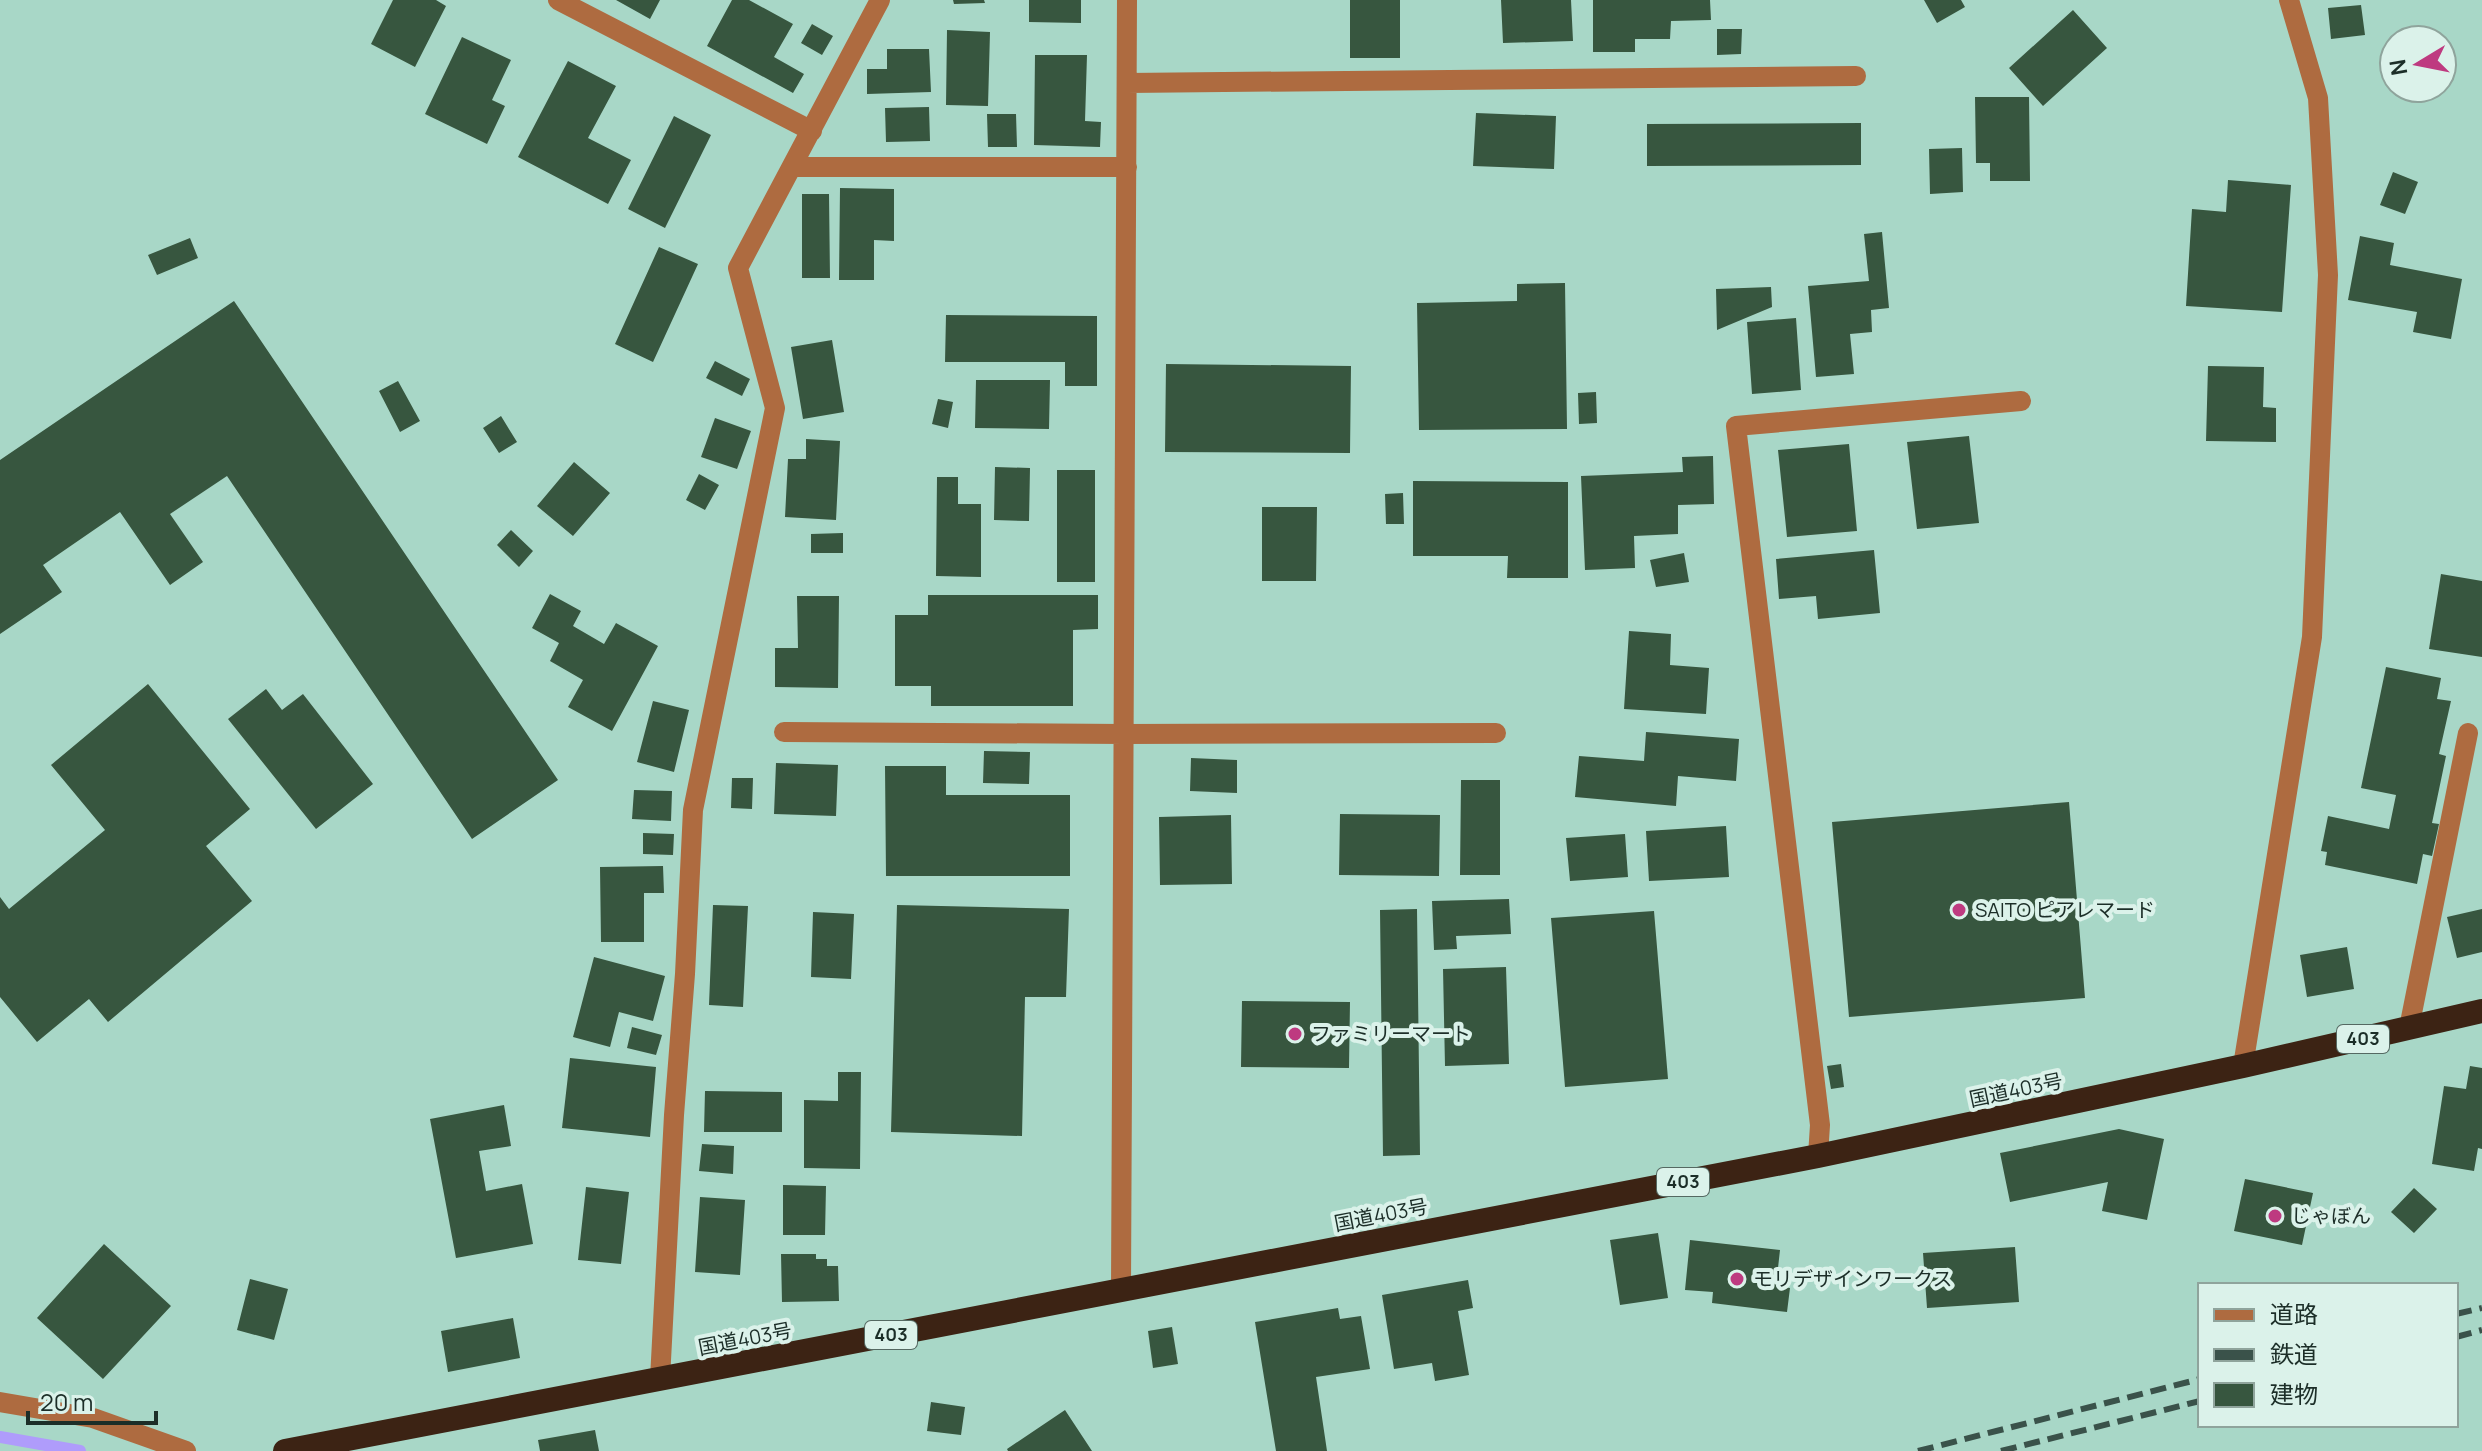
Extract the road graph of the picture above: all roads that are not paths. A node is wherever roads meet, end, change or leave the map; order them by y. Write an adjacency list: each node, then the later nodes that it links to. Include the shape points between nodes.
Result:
1 (559, 0): 7 (street)
2 (880, 0): 7 (street)
3 (1127, 0): 6 (street)
4 (2289, 0): 17 (street, via 2318,98 2327,291 2312,637)
5 (1856, 76): 6 (street)
6 (1127, 83): 9 (street)
7 (812, 131): 8 (street)
8 (793, 167): 9 (street); 20 (street, via 738,268 775,408 693,810)
9 (1127, 167): 14 (street)
10 (2021, 401): 18 (street, via 1736,426 1820,1125)
11 (784, 732): 14 (street)
12 (1496, 733): 14 (street)
13 (2468, 733): 16 (street)
14 (1124, 734): 19 (street)
15 (2482, 1011): 16 (highway, 国道403号 / 403)
16 (2409, 1028): 17 (highway, 国道403号 / 403)
17 (2243, 1066): 18 (highway, 国道403号 / 403)
18 (1818, 1156): 19 (highway, 国道403号 / 403)
19 (1121, 1290): 20 (highway, 国道403号 / 403)
20 (660, 1379): 23 (highway, 国道403号 / 403)
21 (0, 1402): 22 (street, via 93,1418)
22 (186, 1451)
23 (285, 1451)

